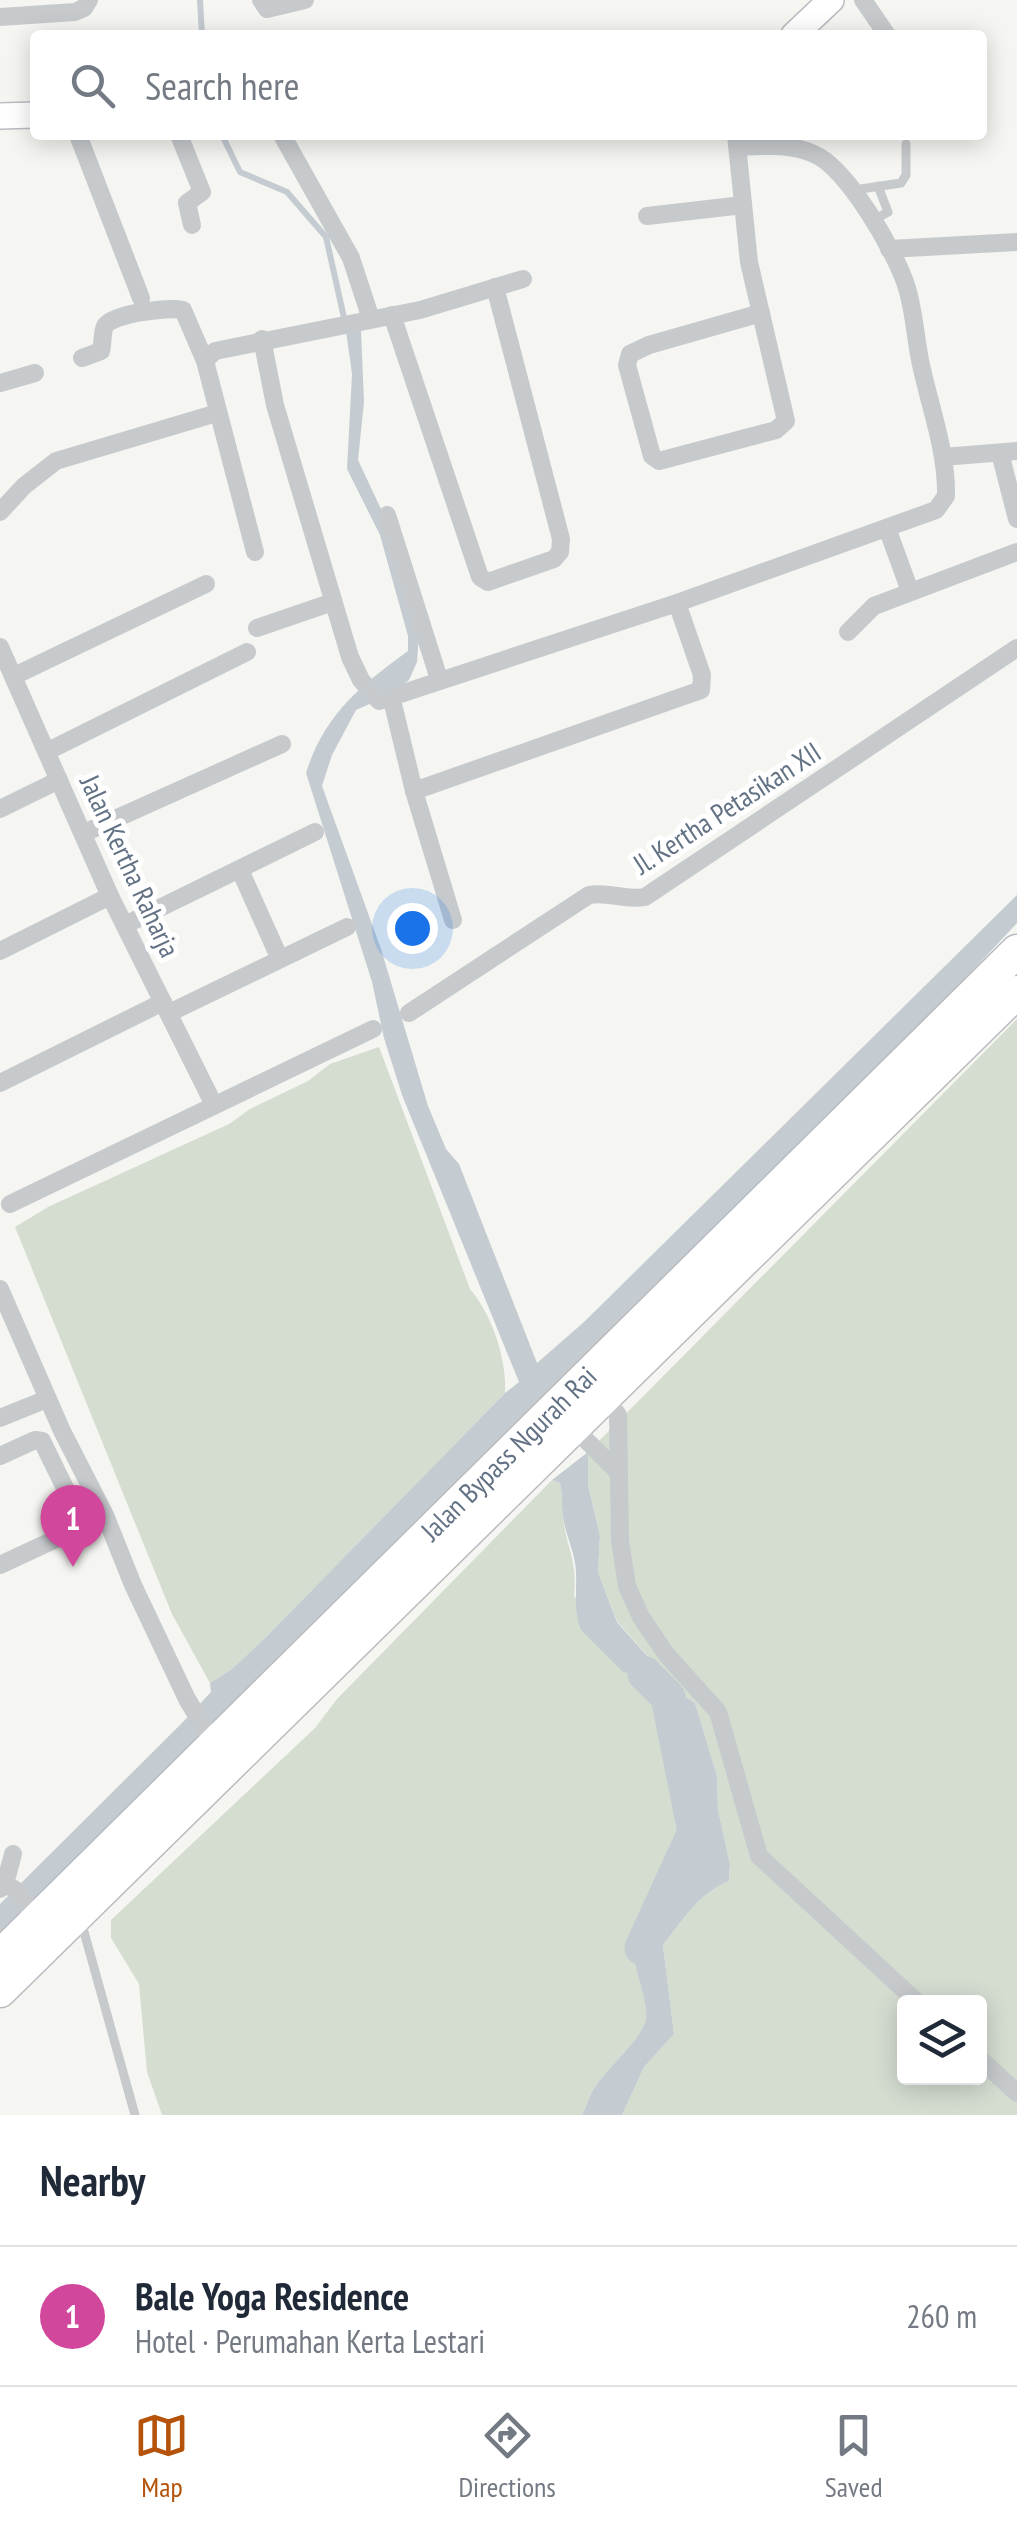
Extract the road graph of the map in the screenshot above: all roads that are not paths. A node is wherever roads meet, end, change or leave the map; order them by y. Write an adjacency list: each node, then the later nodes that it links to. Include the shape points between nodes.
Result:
1 (89, 0): 6 (street, via 75,12)
2 (261, 0): 3 (street, via 267,9)
3 (305, 0)
4 (831, 0): 7 (street)
5 (863, 0): 8 (street)
6 (0, 17)
7 (799, 30)
8 (884, 30)
9 (30, 115): 10 (street)
10 (0, 116)
11 (80, 140): 26 (street)
12 (181, 140): 21 (street, via 202,192 187,204)
13 (285, 140): 29 (street, via 352,258)
14 (737, 141): 17 (street, via 816,154); 18 (street)
15 (906, 144): 16 (lane, via 906,175)
16 (878, 186): 17 (lane); 20 (lane, via 888,212)
17 (852, 190): 20 (street)
18 (743, 205): 19 (street); 27 (street)
19 (647, 216)
20 (872, 221): 23 (street)
21 (192, 225)
22 (1017, 242): 23 (street)
23 (889, 249): 37 (street, via 905,281)
24 (524, 278): 25 (street)
25 (495, 287): 28 (street); 28 (street, via 561,540 554,559 488,582 480,577)
26 (140, 298)
27 (762, 312): 27 (street, via 786,421 776,430 658,462 627,364 634,350)
28 (392, 314): 29 (street)
29 (356, 322): 30 (street)
30 (262, 339): 32 (street, via 215,351); 46 (street, via 274,405)
31 (82, 358): 32 (street, via 101,350 110,322 180,308)
32 (205, 361): 35 (street)
33 (35, 373): 34 (street)
34 (0, 383)
35 (217, 413): 38 (street, via 56,461); 42 (street)
36 (1009, 452): 37 (street); 40 (street)
37 (943, 458): 41 (street, via 946,496 936,510)
38 (0, 512)
39 (387, 515): 53 (street)
40 (1017, 519)
41 (886, 528): 45 (street); 47 (street)
42 (255, 552)
43 (1017, 552): 45 (street)
44 (206, 584): 52 (street)
45 (910, 591): 49 (street, via 874,606)
46 (333, 602): 48 (street); 54 (street, via 361,680)
47 (678, 603): 53 (street); 58 (street, via 701,690)
48 (257, 628)
49 (848, 632)
50 (1017, 648): 72 (street, Jl. Kertha Petasikan XII, via 645,897 589,896)
51 (247, 652): 56 (street)
52 (5, 662): 56 (street, Jalan Kertha Raharja)
53 (439, 679): 54 (street)
54 (385, 698): 58 (street)
55 (282, 744): 61 (street)
56 (48, 751): 57 (street, Jalan Kertha Raharja)
57 (59, 780): 59 (street); 61 (street, Jalan Kertha Raharja)
58 (414, 790): 64 (street)
59 (0, 809)
60 (315, 832): 62 (street)
61 (84, 833): 63 (street, Jalan Kertha Raharja)
62 (240, 870): 65 (street); 69 (street)
63 (110, 896): 65 (street, Jalan Kertha Raharja); 68 (street)
64 (453, 920)
65 (126, 926): 71 (street, Jalan Kertha Raharja)
66 (347, 927): 69 (street)
67 (1017, 950): 81 (highway, Jalan Bypass Ngurah Rai)
68 (0, 951)
69 (279, 958): 71 (street)
70 (1017, 992): 78 (highway, Jalan Bypass Ngurah Rai)
71 (166, 1007): 74 (street); 75 (street, Jalan Kertha Raharja)
72 (409, 1014)
73 (373, 1029): 75 (street)
74 (0, 1082)
75 (214, 1106): 76 (street)
76 (10, 1204)
77 (0, 1288): 79 (street)
78 (604, 1396): 81 (highway, Jalan Bypass Ngurah Rai); 84 (street, via 618,1415)
79 (47, 1398): 80 (street); 85 (street)
80 (0, 1418)
81 (567, 1421): 82 (highway, Jalan Bypass Ngurah Rai); 84 (street)
82 (527, 1454): 88 (highway, Jalan Bypass Ngurah Rai); 91 (highway, Jalan Bypass Ngurah Rai)
83 (0, 1456): 86 (street, via 42,1440)
84 (618, 1473): 95 (street, via 626,1586 666,1654 718,1712 759,1856)
85 (105, 1516): 86 (street); 88 (street)
86 (84, 1527): 87 (street)
87 (0, 1566)
88 (211, 1738): 92 (highway, Jalan Bypass Ngurah Rai)
89 (13, 1854): 90 (street)
90 (6, 1887): 92 (street)
91 (79, 1913): 94 (highway, Jalan Bypass Ngurah Rai); 98 (lane)
92 (34, 1916): 93 (highway, Jalan Bypass Ngurah Rai)
93 (2, 1949)
94 (0, 1991)
95 (909, 1995)
96 (987, 2065): 97 (street)
97 (1017, 2093)
98 (135, 2115)

